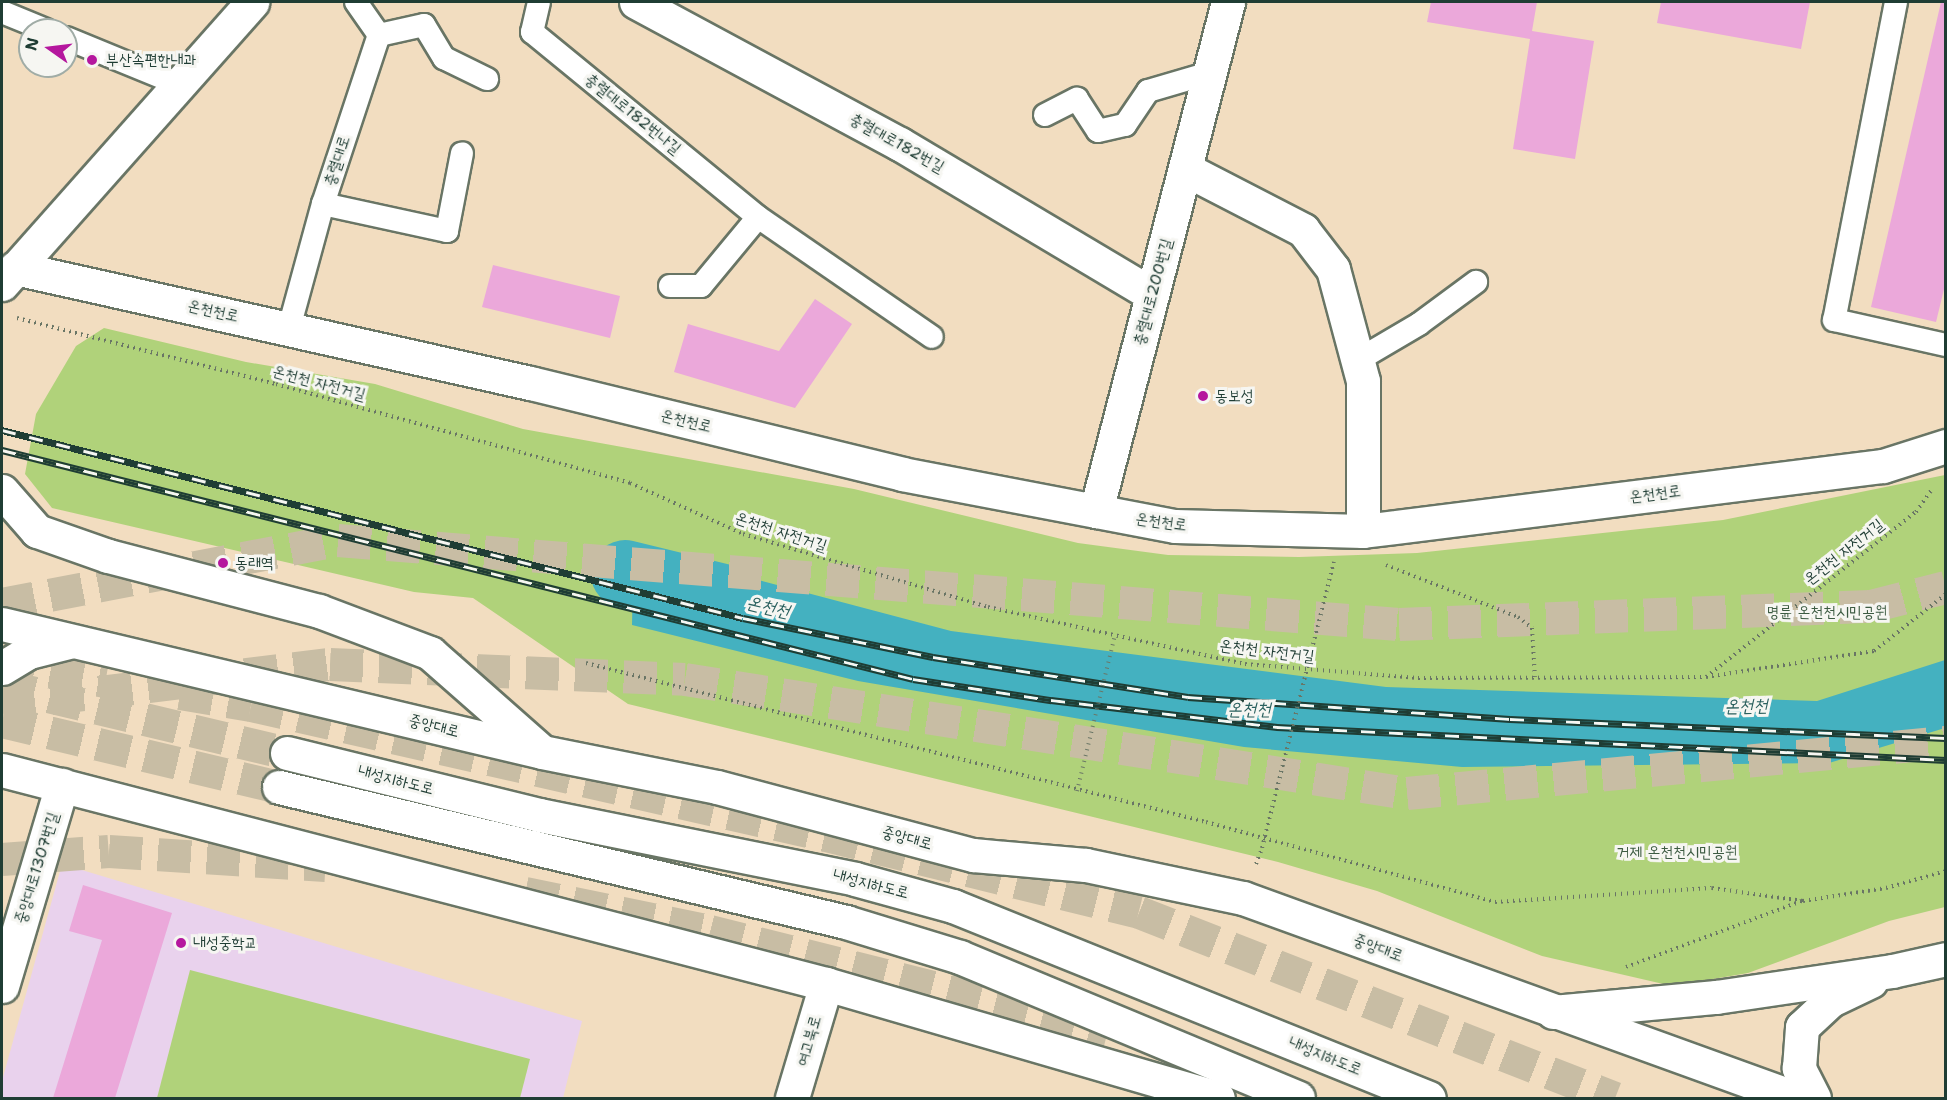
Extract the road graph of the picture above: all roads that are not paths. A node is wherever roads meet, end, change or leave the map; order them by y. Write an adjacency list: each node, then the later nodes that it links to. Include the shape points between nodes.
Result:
1 (252, 2): 13 (main road)
2 (356, 2): 9 (lane)
3 (539, 2): 18 (lane, 충렬대로182번나길, via 532,32)
4 (636, 2): 22 (main road, 충렬대로182번길, via 900,144)
5 (1228, 2): 11 (main road, 충렬대로200번길)
6 (1896, 2): 25 (lane, via 1834,321)
7 (2, 12): 8 (lane)
8 (18, 19)
9 (379, 35): 12 (lane, via 424,25 444,58); 17 (lane, 충렬대로)
10 (78, 43): 13 (lane)
11 (1209, 73): 14 (lane, via 1148,91 1125,125 1098,131 1077,99); 16 (main road, 충렬대로200번길)
12 (487, 79)
13 (178, 84): 19 (main road)
14 (1045, 115)
15 (462, 153): 17 (lane, via 447,231)
16 (1185, 169): 22 (main road, 충렬대로200번길); 26 (main road, via 1303,230 1333,269)
17 (323, 204): 23 (lane, 충렬대로)
18 (758, 217): 21 (lane, via 701,286); 24 (lane, 충렬대로182번나길)
19 (6, 272): 23 (main road, 온천천로)
20 (1476, 282): 26 (lane, via 1419,324)
21 (670, 286)
22 (1152, 294): 29 (main road, 충렬대로200번길)
23 (289, 328): 29 (main road, 온천천로, via 902,474)
24 (932, 337)
25 (1946, 345)
26 (1358, 360): 30 (main road, via 1363,381)
27 (1941, 448): 30 (main road, 온천천로, via 1883,465)
28 (2, 491): 35 (main road, via 37,531 108,556 319,610 430,653)
29 (1096, 512): 30 (main road, 온천천로, via 1175,526)
30 (1363, 531)
31 (2, 624): 32 (main road, 중앙대로)
32 (76, 640): 33 (main road, via 29,652); 35 (main road, 중앙대로)
33 (2, 668)
34 (2, 746): 38 (main road)
35 (542, 752): 44 (main road, 중앙대로, via 717,787 973,855 1086,865 1243,898)
36 (287, 753): 48 (main road, 내성지하도로, via 539,815 855,879 953,906)
37 (2, 770): 38 (main road)
38 (52, 782): 42 (main road); 43 (main road, 중앙대로1307번길)
39 (279, 787): 47 (main road, via 846,922 960,957)
40 (1946, 959): 41 (main road)
41 (1892, 971): 44 (main road, via 1716,997); 50 (main road, via 1831,1000 1802,1027 1799,1068)
42 (826, 984): 45 (main road, 여고북로); 46 (main road)
43 (2, 986)
44 (1551, 1013): 49 (main road, 중앙대로)
45 (792, 1098)
46 (1218, 1098)
47 (1298, 1098)
48 (1429, 1098)
49 (1796, 1098)
50 (1814, 1098)

